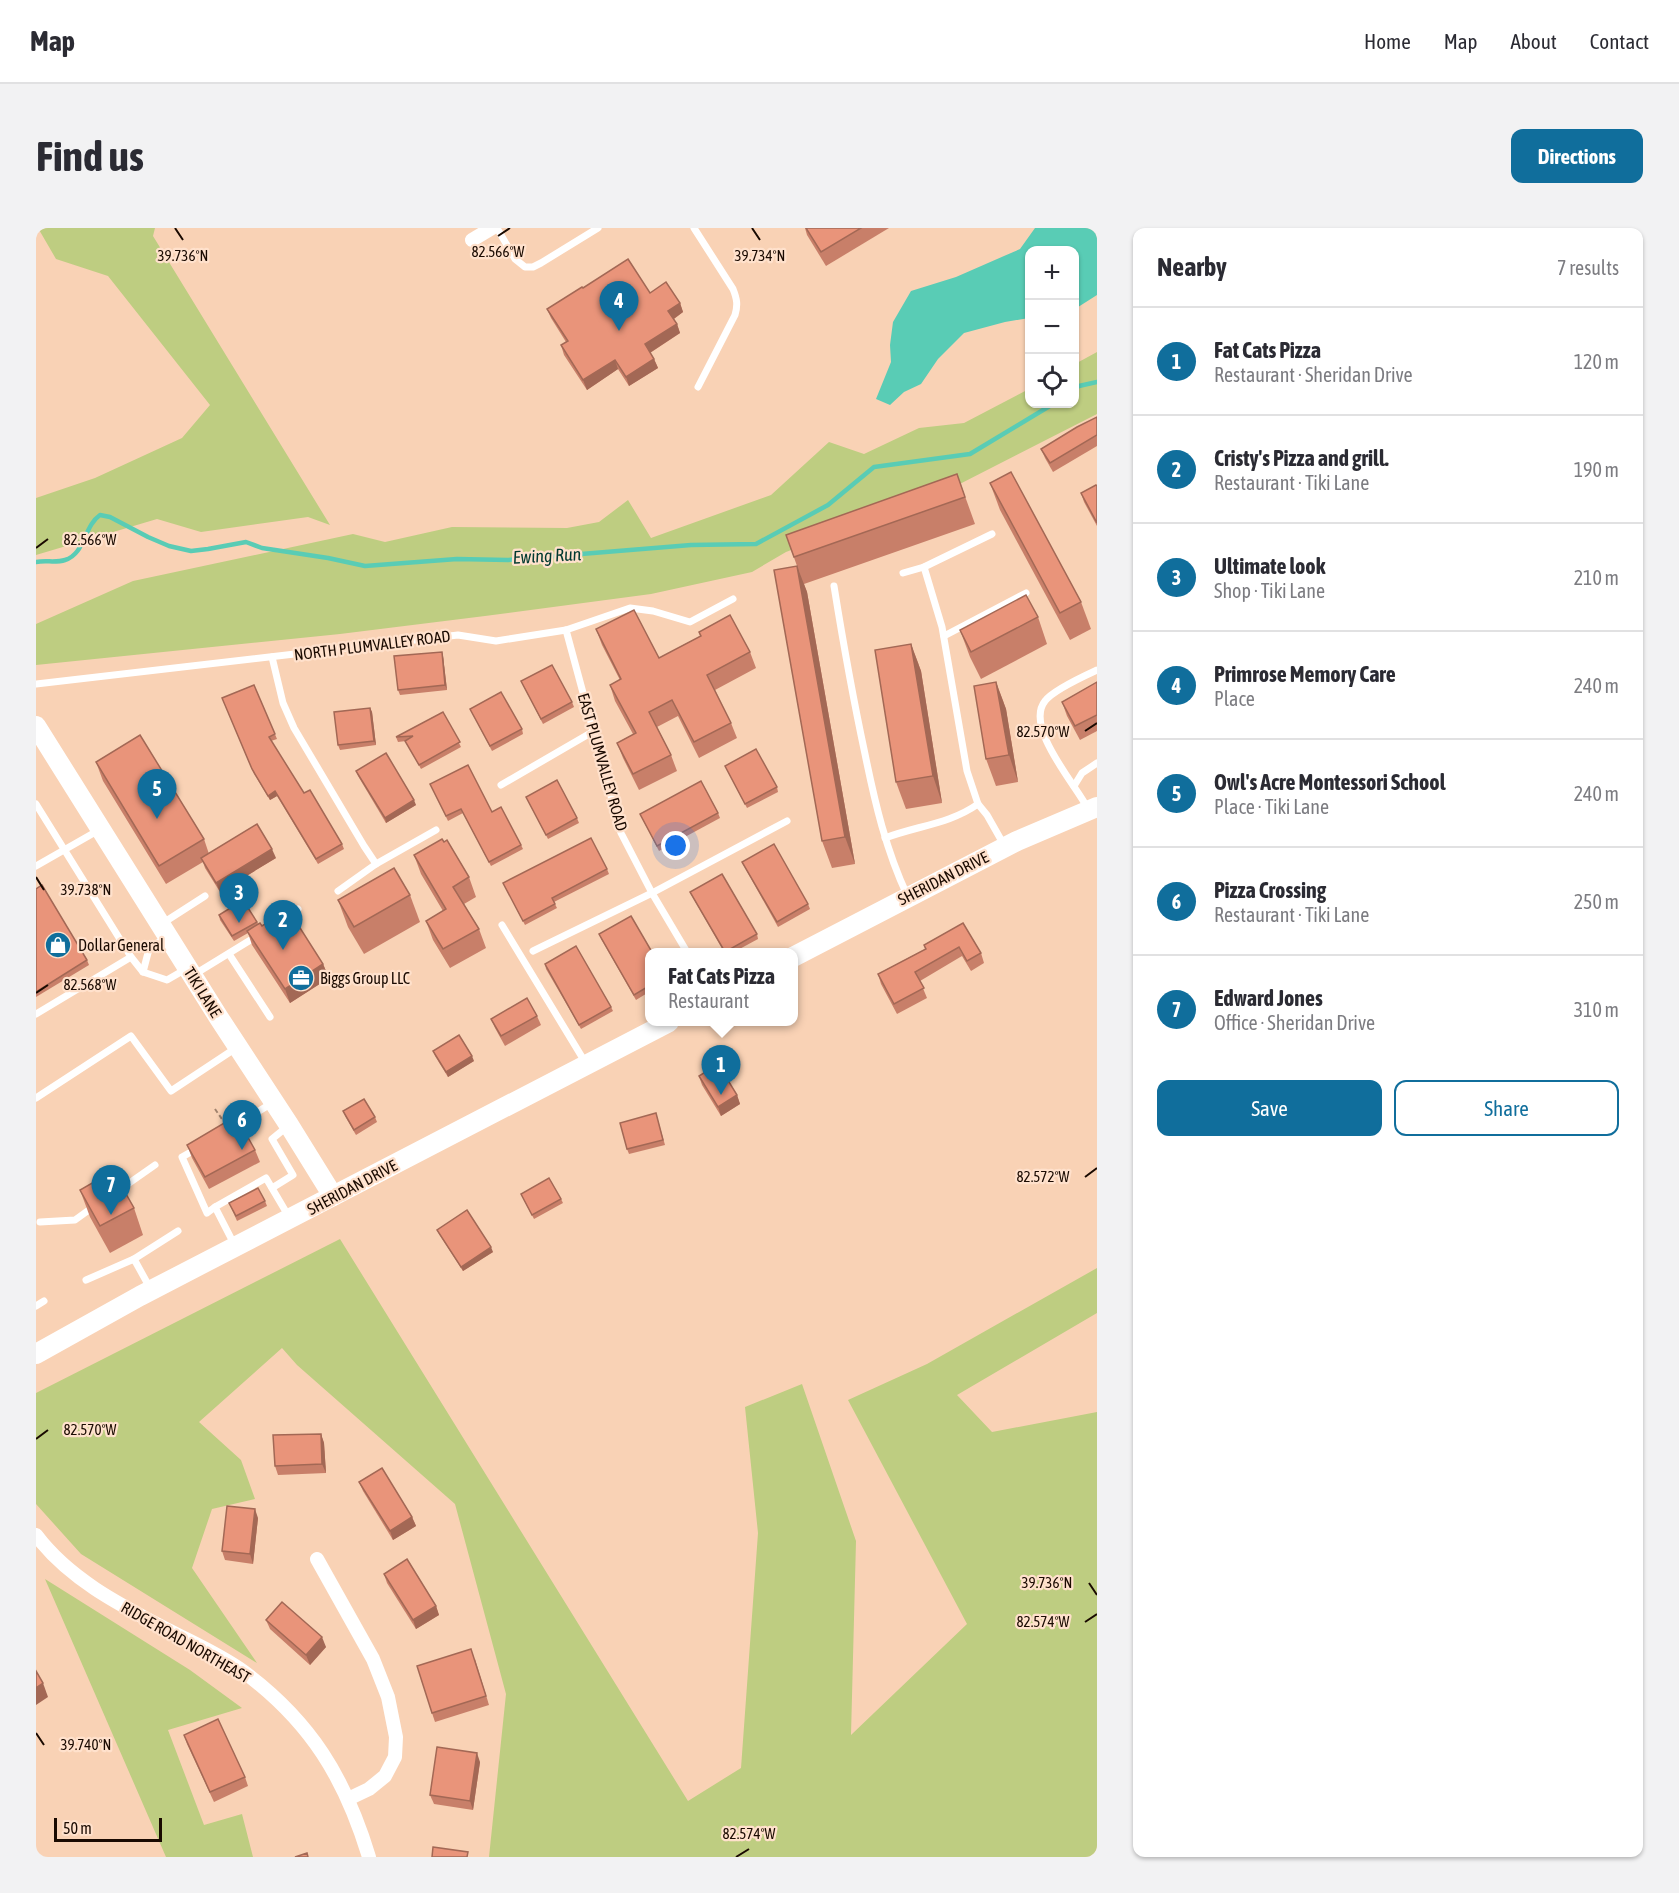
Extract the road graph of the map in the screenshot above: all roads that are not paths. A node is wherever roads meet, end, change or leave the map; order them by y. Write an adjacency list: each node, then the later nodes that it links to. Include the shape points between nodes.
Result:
1 (492, 228): 5 (street)
2 (497, 228): 3 (lane, via 514,259 525,267 541,263)
3 (598, 228)
4 (694, 228): 6 (lane, via 733,289 738,308)
5 (472, 240)
6 (698, 387)
7 (992, 534): 8 (lane)
8 (924, 567): 9 (lane); 14 (lane)
9 (903, 573)
10 (834, 586): 29 (lane, via 855,707)
11 (1026, 593): 14 (lane)
12 (733, 599): 13 (lane, NORTH PLUMVALLEY ROAD, via 690,622 630,608)
13 (566, 630): 15 (lane, NORTH PLUMVALLEY ROAD, via 496,641 458,635); 19 (lane, EAST PLUMVALLEY ROAD)
14 (944, 636): 24 (lane, via 967,771)
15 (272, 657): 17 (lane, NORTH PLUMVALLEY ROAD); 32 (lane, via 283,703 294,728)
16 (1097, 670): 22 (lane, via 1046,699 1041,707 1042,730)
17 (36, 684)
18 (36, 726): 27 (street, TIKI LANE)
19 (594, 731): 21 (lane); 35 (lane, EAST PLUMVALLEY ROAD, via 621,833)
20 (1097, 763): 22 (lane, via 1082,773)
21 (501, 785)
22 (1074, 786): 25 (lane)
23 (36, 804): 31 (lane)
24 (978, 804): 29 (lane, via 951,819); 30 (lane)
25 (1092, 808): 30 (street, SHERIDAN DRIVE)
26 (787, 821): 35 (lane)
27 (101, 828): 31 (lane); 42 (street, TIKI LANE)
28 (436, 830): 32 (lane)
29 (885, 838): 37 (lane)
30 (1005, 847): 37 (street, SHERIDAN DRIVE)
31 (65, 849): 33 (lane); 47 (lane)
32 (376, 864): 34 (lane)
33 (36, 866)
34 (338, 891)
35 (652, 893): 43 (lane, EAST PLUMVALLEY ROAD); 44 (lane)
36 (205, 896): 42 (lane)
37 (907, 897): 46 (street, SHERIDAN DRIVE)
38 (298, 909): 39 (lane)
39 (278, 922)
40 (502, 924): 54 (lane)
41 (268, 928): 45 (lane)
42 (165, 931): 48 (street, TIKI LANE); 49 (lane, via 149,949)
43 (685, 948)
44 (533, 951)
45 (229, 954): 48 (lane); 51 (lane)
46 (798, 954)
47 (131, 957): 49 (lane); 50 (lane)
48 (190, 971): 49 (lane, via 167,980); 53 (street, TIKI LANE)
49 (143, 972)
50 (36, 1014)
51 (270, 1017)
52 (661, 1026): 54 (street, SHERIDAN DRIVE)
53 (238, 1046): 55 (lane, via 171,1091 131,1036); 56 (street, TIKI LANE)
54 (586, 1064): 63 (street, SHERIDAN DRIVE)
55 (36, 1098)
56 (274, 1102): 57 (street, TIKI LANE); 58 (lane)
57 (289, 1125): 61 (lane, via 272,1138 293,1175); 63 (street, TIKI LANE)
58 (229, 1129)
59 (201, 1146): 65 (lane, via 182,1157 207,1213)
60 (156, 1165): 62 (lane)
61 (272, 1188): 65 (lane, via 266,1178); 66 (lane)
62 (111, 1196)
63 (333, 1196): 66 (street, SHERIDAN DRIVE)
64 (102, 1202): 67 (lane, via 75,1220)
65 (215, 1207): 69 (lane)
66 (290, 1219): 69 (street, SHERIDAN DRIVE)
67 (37, 1220)
68 (178, 1231): 70 (lane)
69 (236, 1248): 72 (street, SHERIDAN DRIVE)
70 (134, 1259): 71 (lane); 72 (lane)
71 (86, 1280)
72 (152, 1291): 75 (street, SHERIDAN DRIVE)
73 (44, 1301): 74 (lane)
74 (36, 1306)
75 (36, 1354)
76 (36, 1535): 78 (street, RIDGE ROAD NORTHEAST, via 76,1576 243,1671 276,1698 318,1746)
77 (317, 1559): 78 (street, via 373,1659 388,1697 396,1737 395,1757 385,1776)
78 (348, 1799): 79 (street, RIDGE ROAD NORTHEAST)
79 (369, 1857)

